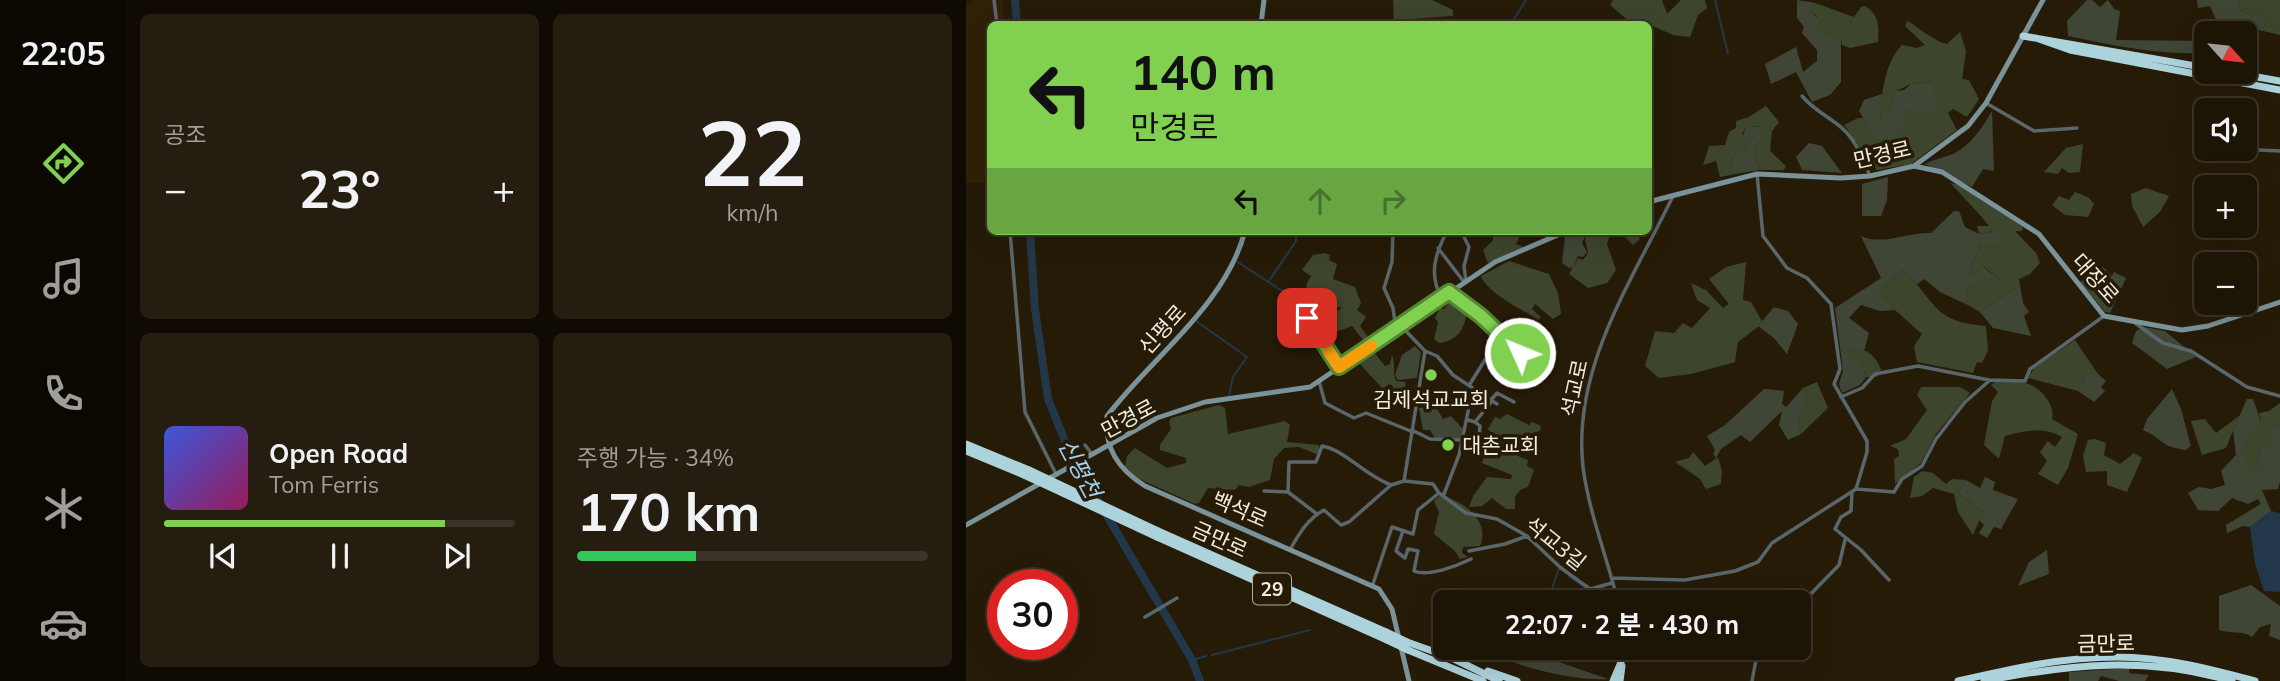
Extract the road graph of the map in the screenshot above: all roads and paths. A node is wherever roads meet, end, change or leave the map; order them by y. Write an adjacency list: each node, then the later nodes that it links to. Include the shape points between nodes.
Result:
1 (1264, 0): 5 (street)
2 (2043, 0): 6 (street, 만경로)
3 (994, 1): 4 (street)
4 (997, 21)
5 (1261, 21)
6 (2023, 36): 7 (highway); 13 (street, 만경로)
7 (2036, 38): 8 (highway); 11 (highway, via 2070,50)
8 (2194, 66)
9 (2258, 77): 10 (highway)
10 (2280, 81)
11 (2280, 90)
12 (1802, 96): 19 (street, via 1858,147)
13 (1986, 103): 14 (street, via 2034,131); 17 (street, 만경로, via 1968,126)
14 (2077, 128)
15 (2257, 150): 16 (street)
16 (2280, 151)
17 (1914, 166): 19 (street, 만경로); 34 (street, 대장로, via 1942,172 2039,234)
18 (1757, 174): 19 (street, 만경로); 20 (street, 만경로); 47 (street, via 1763,236 1787,268 1807,278 1831,304 1840,369 1834,384)
19 (1870, 176)
20 (1674, 194): 21 (street, 만경로); 79 (street, 석교로, via 1608,328 1586,394 1584,470)
21 (1652, 201)
22 (1010, 235): 62 (street, via 1025,412)
23 (1243, 235): 57 (street, 신평로, via 1220,288 1107,416)
24 (1393, 235): 37 (street, via 1392,262 1384,288)
25 (1445, 235): 29 (street)
26 (1453, 235): 28 (street)
27 (1558, 235): 30 (street, 만경로, via 1495,262)
28 (1460, 237): 30 (street, via 1463,235 1469,247)
29 (1438, 248): 30 (street); 32 (street, via 1433,275)
30 (1465, 282): 31 (street, 만경로)
31 (1449, 292): 32 (street, 만경로); 38 (street)
32 (1441, 297): 37 (street, 만경로)
33 (2280, 302): 36 (street, 대장로, via 2182,330)
34 (2104, 316): 36 (street, 대장로); 42 (street, via 2030,369 2025,381)
35 (1307, 318): 41 (street)
36 (2135, 323): 46 (street, via 2247,387)
37 (1398, 327): 39 (street); 41 (street, 만경로)
38 (1501, 334): 40 (street); 44 (street)
39 (1425, 351): 44 (street); 53 (street)
40 (1524, 352)
41 (1339, 367): 43 (street, 만경로)
42 (1989, 380): 47 (street, via 1918,366 1875,374 1862,388); 66 (street, via 1936,439 1922,467 1902,479 1894,492)
43 (1319, 381): 53 (street, via 1325,403 1354,418 1366,413); 57 (street, 만경로, via 1283,393 1205,402 1157,418)
44 (1470, 384): 45 (street)
45 (1478, 391): 48 (street); 51 (street)
46 (2280, 396)
47 (1841, 397): 66 (street, via 1867,441)
48 (1492, 401): 49 (street, via 1497,393); 50 (street); 52 (street)
49 (1514, 402)
50 (1497, 404)
51 (1468, 420): 52 (street); 54 (street)
52 (1475, 422): 59 (street, via 1480,426)
53 (1414, 431): 54 (street, via 1430,439); 63 (street)
54 (1462, 440): 68 (street)
55 (966, 444): 61 (highway, 금만로 / 29)
56 (1085, 445): 60 (street)
57 (1108, 446): 60 (street, 만경로); 74 (street, 백석로, via 1122,468 1146,486)
58 (966, 451): 61 (highway, 금만로 / 29)
59 (1478, 451)
60 (1091, 456): 62 (street, 만경로)
61 (1027, 472): 86 (highway, 금만로 / 29, bridge)
62 (1058, 473): 70 (street, 만경로)
63 (1404, 481): 64 (street); 68 (street, 석교3길, via 1433,484)
64 (1391, 485): 67 (street, via 1359,469 1334,448 1322,446 1316,463 1289,462); 69 (street, via 1349,522 1341,525 1324,510)
65 (1264, 491): 67 (street)
66 (1854, 491): 73 (street, via 1851,511 1835,529); 79 (street, 석교3길, via 1772,543 1758,562 1735,571 1685,580)
67 (1288, 492): 69 (street)
68 (1442, 494): 71 (street, via 1418,510 1413,534); 72 (street, 석교3길, via 1466,513 1497,519)
69 (1317, 514): 74 (street)
70 (966, 525)
71 (1403, 531): 76 (street, via 1396,551 1405,558 1408,549 1418,551 1414,571 1421,574); 80 (street, via 1392,527)
72 (1527, 536): 75 (street); 81 (street, 석교3길, via 1582,585 1595,589)
73 (1845, 540): 78 (street); 83 (street, via 1839,565)
74 (1291, 548): 80 (street, 백석로)
75 (1469, 551)
76 (1471, 559)
77 (1604, 579): 81 (street)
78 (1889, 580)
79 (1612, 581): 81 (street, 석교3길); 82 (street, 석교로)
80 (1373, 584): 93 (street, via 1392,609)
81 (1605, 584)
82 (1615, 590)
83 (1811, 594)
84 (1176, 599): 85 (street)
85 (1146, 617)
86 (1407, 646): 87 (highway, 금만로 / 29); 92 (highway, 금만로 / 29)
87 (1433, 653)
88 (1456, 660): 96 (highway, 금만로 / 29)
89 (1458, 660): 97 (highway)
90 (1756, 660): 99 (street)
91 (1621, 662): 98 (highway)
92 (1453, 669): 94 (highway); 95 (highway, 금만로 / 29)
93 (1409, 681)
94 (1474, 681)
95 (1483, 681)
96 (1499, 681)
97 (1517, 681)
98 (1617, 681)
99 (1752, 681)
100 (1958, 681): 103 (highway, 금만로, via 2047,662 2118,657 2194,666)
101 (1984, 681): 102 (highway, 금만로, via 2107,664 2167,668)
102 (2232, 681)
103 (2255, 681)

